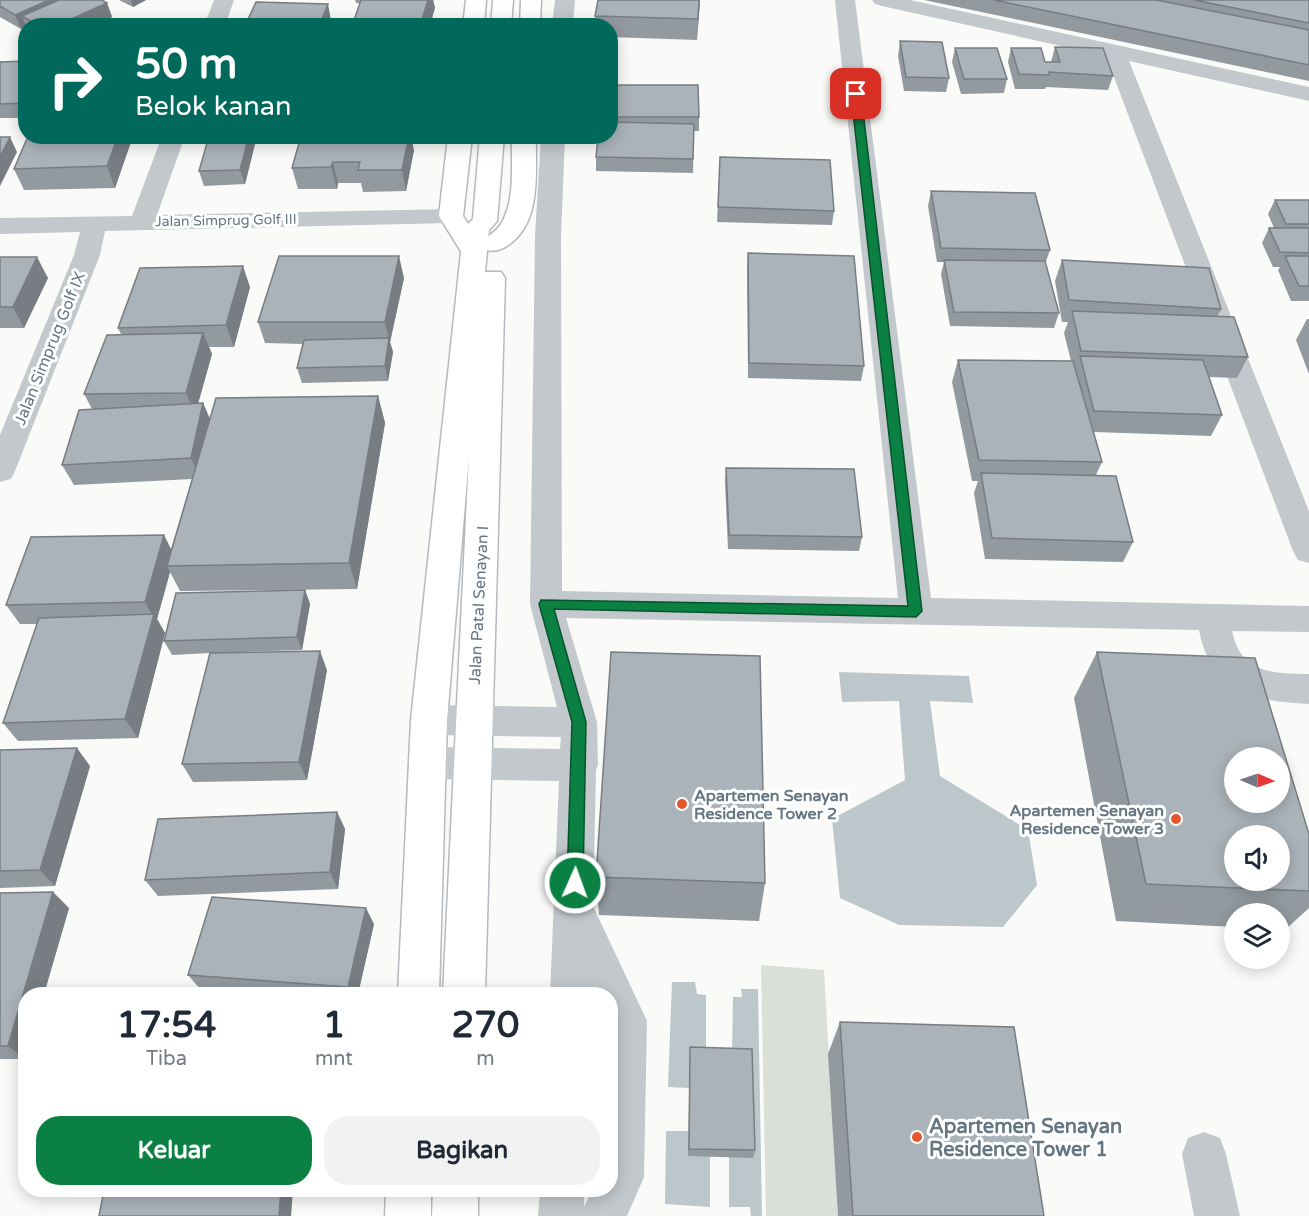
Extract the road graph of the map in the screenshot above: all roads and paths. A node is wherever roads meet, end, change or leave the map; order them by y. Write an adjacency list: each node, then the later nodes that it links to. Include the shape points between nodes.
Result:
1 (224, 0): 8 (street)
2 (476, 0): 9 (main road)
3 (503, 0): 10 (main road)
4 (531, 0): 11 (main road)
5 (565, 0): 12 (street)
6 (845, 0): 28 (street)
7 (882, 0): 13 (street)
8 (217, 18)
9 (474, 18)
10 (502, 18)
11 (530, 18)
12 (563, 18)
13 (1115, 52): 14 (street); 26 (street)
14 (1309, 94)
15 (171, 144): 21 (street)
16 (459, 144): 20 (main road)
17 (491, 144): 24 (main road, Jalan Patal Senayan I)
18 (524, 144): 24 (main road, via 520,212 505,238)
19 (553, 144): 27 (street, via 548,236)
20 (451, 216): 21 (street, Jalan Simprug Golf III); 24 (main road)
21 (142, 221): 22 (street, Jalan Simprug Golf III)
22 (94, 224): 23 (street, Jalan Simprug Golf III); 25 (street, Jalan Simprug Golf IX, via 87,255)
23 (0, 226)
24 (484, 231): 32 (main road, Jalan Patal Senayan I); 33 (main road, Jalan Patal Senayan I)
25 (0, 471)
26 (1309, 551)
27 (546, 604): 28 (street); 34 (street)
28 (916, 611): 29 (street)
29 (1213, 617): 30 (street); 31 (street, via 1221,654 1248,682)
30 (1309, 619)
31 (1309, 689)
32 (429, 720): 33 (street); 35 (main road, Jalan Patal Senayan I)
33 (473, 722): 34 (street); 36 (main road, Jalan Patal Senayan I)
34 (579, 722): 37 (street)
35 (429, 763): 36 (street); 39 (main road, Jalan Patal Senayan I)
36 (471, 763): 37 (street); 40 (main road, Jalan Patal Senayan I)
37 (580, 765): 38 (street)
38 (574, 906): 41 (street); 42 (street)
39 (418, 987)
40 (464, 987)
41 (571, 987)
42 (611, 987)
43 (618, 1003): 45 (street, via 626,1021 622,1177)
44 (1204, 1154): 54 (street)
45 (618, 1185)
46 (409, 1197): 50 (main road)
47 (456, 1197): 51 (main road)
48 (562, 1197): 52 (street)
49 (612, 1197): 53 (street)
50 (408, 1216)
51 (455, 1216)
52 (561, 1216)
53 (603, 1216)
54 (1217, 1216)

